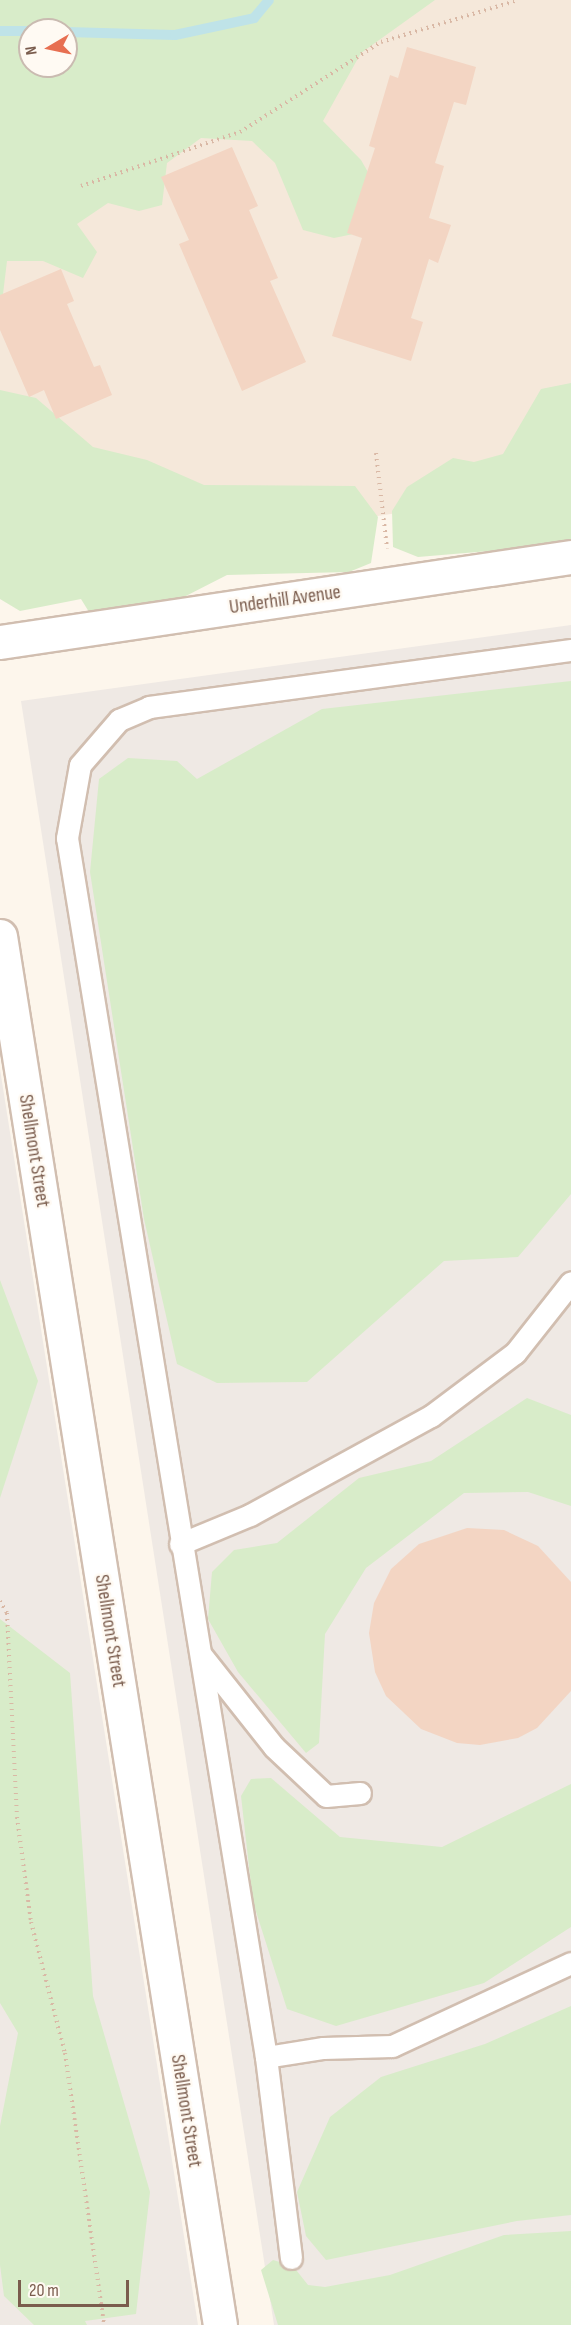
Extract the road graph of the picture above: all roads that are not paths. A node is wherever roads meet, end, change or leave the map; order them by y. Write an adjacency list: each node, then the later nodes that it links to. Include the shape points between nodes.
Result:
1 (571, 557): 2 (street, Underhill Avenue)
2 (0, 642)
3 (571, 650): 6 (lane, via 149,707 119,720 80,765 67,838)
4 (0, 936): 12 (street, Shellmont Street)
5 (571, 1282): 6 (lane, via 515,1353 431,1416 250,1515)
6 (180, 1544): 7 (lane)
7 (200, 1653): 8 (lane, via 274,1747 326,1796); 10 (lane)
8 (360, 1793)
9 (571, 1963): 10 (lane, via 392,2046 323,2048)
10 (266, 2057): 11 (lane)
11 (291, 2258)
12 (220, 2325)

